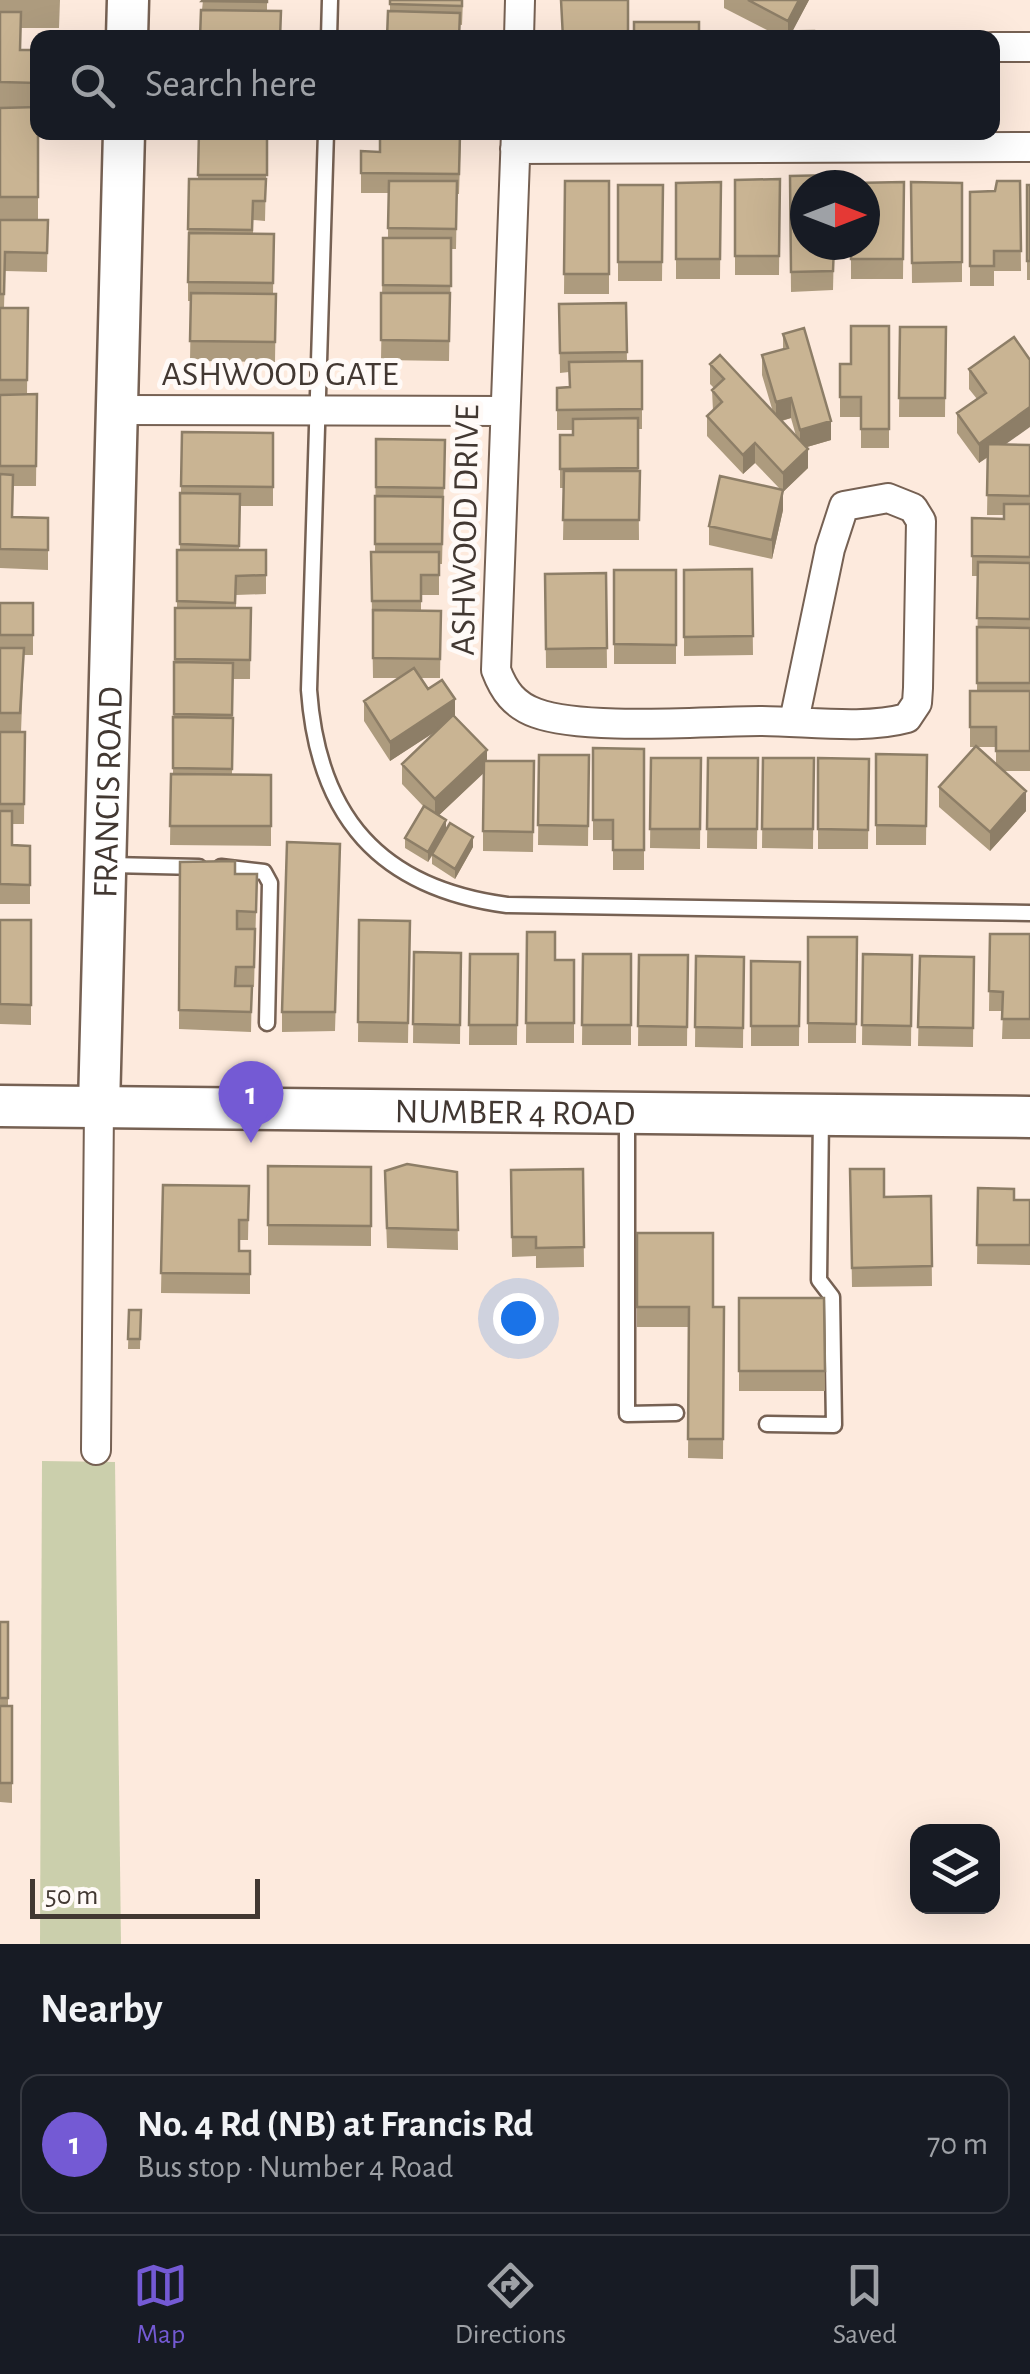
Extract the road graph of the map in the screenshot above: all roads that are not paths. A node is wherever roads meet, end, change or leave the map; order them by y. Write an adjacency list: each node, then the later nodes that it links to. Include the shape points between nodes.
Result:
1 (128, 0): 4 (main road)
2 (330, 0): 5 (lane)
3 (520, 0): 6 (street)
4 (127, 30)
5 (329, 30)
6 (518, 30)
7 (1000, 46): 8 (street)
8 (1030, 46)
9 (124, 140): 15 (main road, FRANCIS ROAD)
10 (326, 140): 14 (lane)
11 (516, 140): 12 (street); 16 (street, ASHWOOD DRIVE)
12 (864, 141): 13 (street)
13 (1030, 146)
14 (317, 408): 15 (street, ASHWOOD GATE); 16 (street, ASHWOOD GATE); 19 (lane, via 312,723 337,805 373,852 446,892 507,905)
15 (117, 410): 18 (main road, FRANCIS ROAD)
16 (504, 411): 17 (street, ASHWOOD DRIVE, via 496,670 515,702 562,720)
17 (794, 722): 17 (street, ASHWOOD DRIVE, via 898,720 913,712 922,542 913,508 888,498 844,506)
18 (105, 866): 20 (lane, via 264,872 270,882); 22 (main road, FRANCIS ROAD)
19 (1030, 913)
20 (267, 1023)
21 (0, 1106): 22 (main road, NUMBER 4 ROAD)
22 (99, 1107): 23 (main road, NUMBER 4 ROAD); 28 (street, FRANCIS ROAD)
23 (626, 1113): 24 (main road, NUMBER 4 ROAD); 26 (lane, via 627,1414)
24 (822, 1115): 25 (main road, NUMBER 4 ROAD); 27 (lane, via 819,1280 832,1297 834,1425)
25 (1030, 1117)
26 (676, 1413)
27 (766, 1424)
28 (96, 1450)

